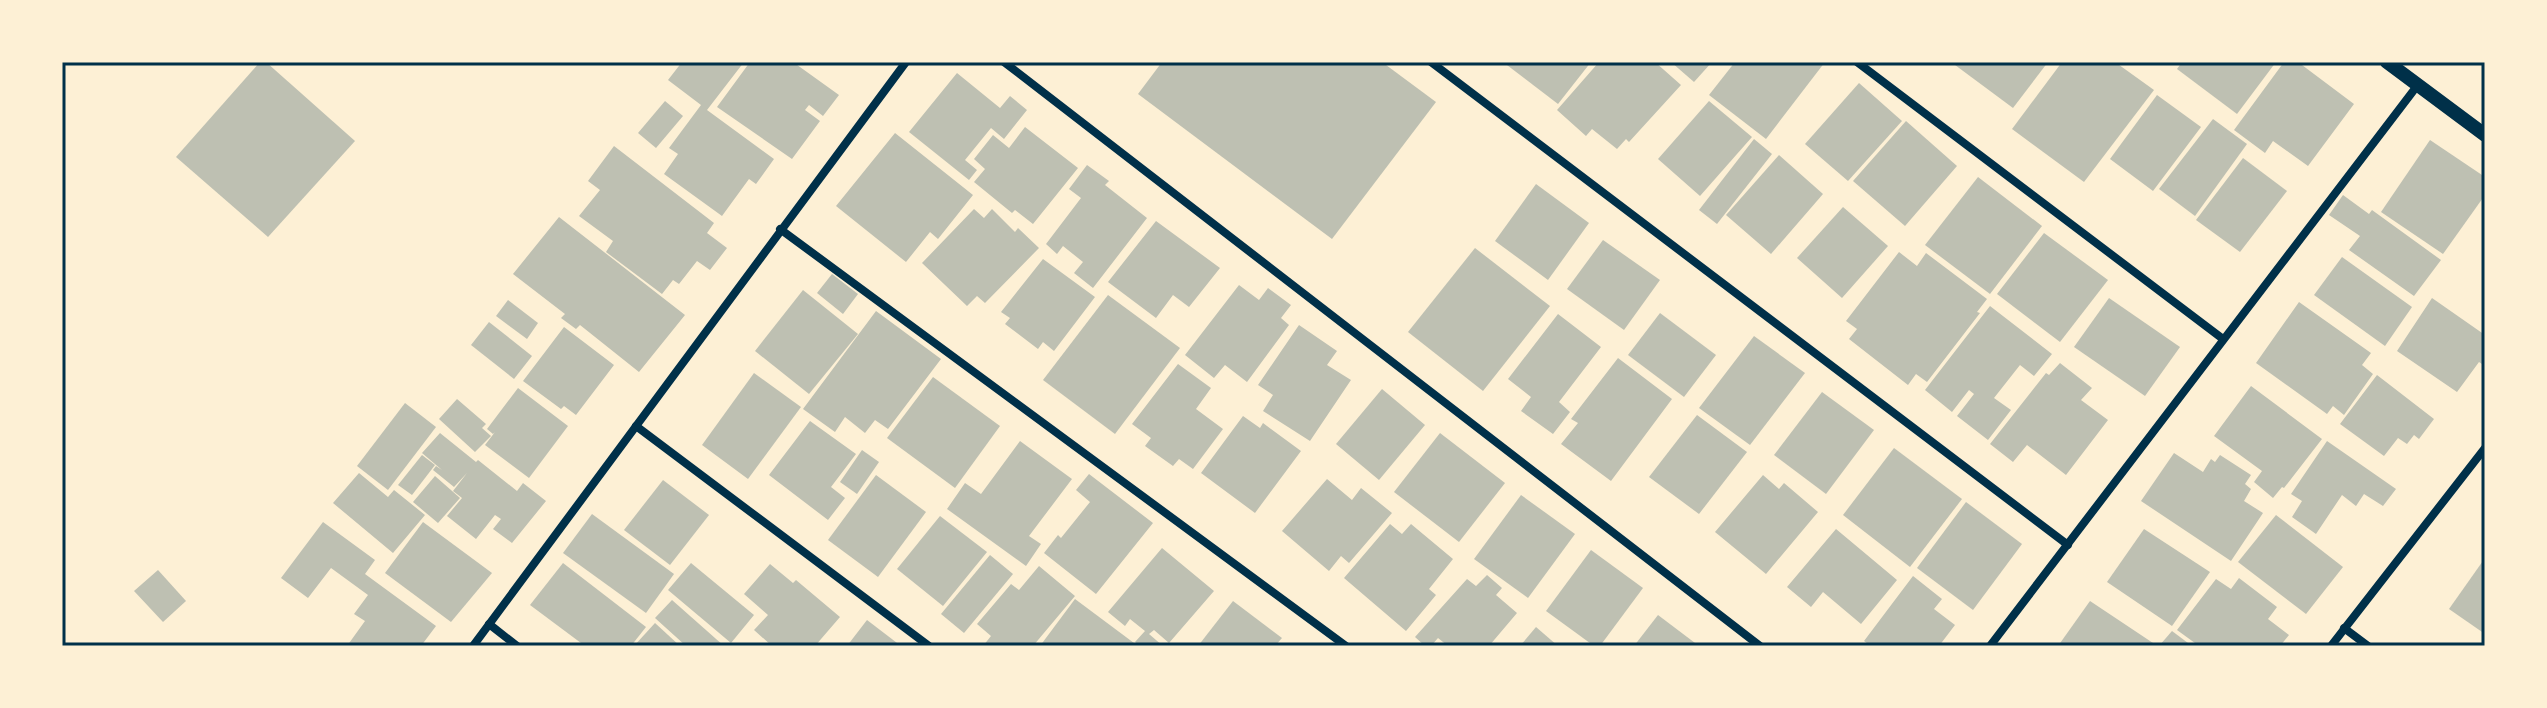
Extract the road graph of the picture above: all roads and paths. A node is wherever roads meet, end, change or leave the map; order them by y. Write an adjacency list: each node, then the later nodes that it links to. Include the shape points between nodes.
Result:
1 (906, 62): 8 (street)
2 (1004, 62): 19 (street)
3 (1431, 62): 12 (street)
4 (1857, 62): 9 (street)
5 (2387, 62): 6 (street)
6 (2417, 86): 7 (street); 9 (street)
7 (2485, 135)
8 (780, 229): 10 (street); 18 (street)
9 (2223, 339): 12 (street)
10 (636, 426): 13 (street); 17 (street)
11 (2485, 448): 14 (street)
12 (2068, 545): 20 (street)
13 (489, 624): 15 (street); 16 (street)
14 (2344, 628): 21 (street); 22 (street)
15 (473, 646)
16 (517, 646)
17 (929, 646)
18 (1346, 646)
19 (1760, 646)
20 (1990, 646)
21 (2331, 646)
22 (2368, 646)

